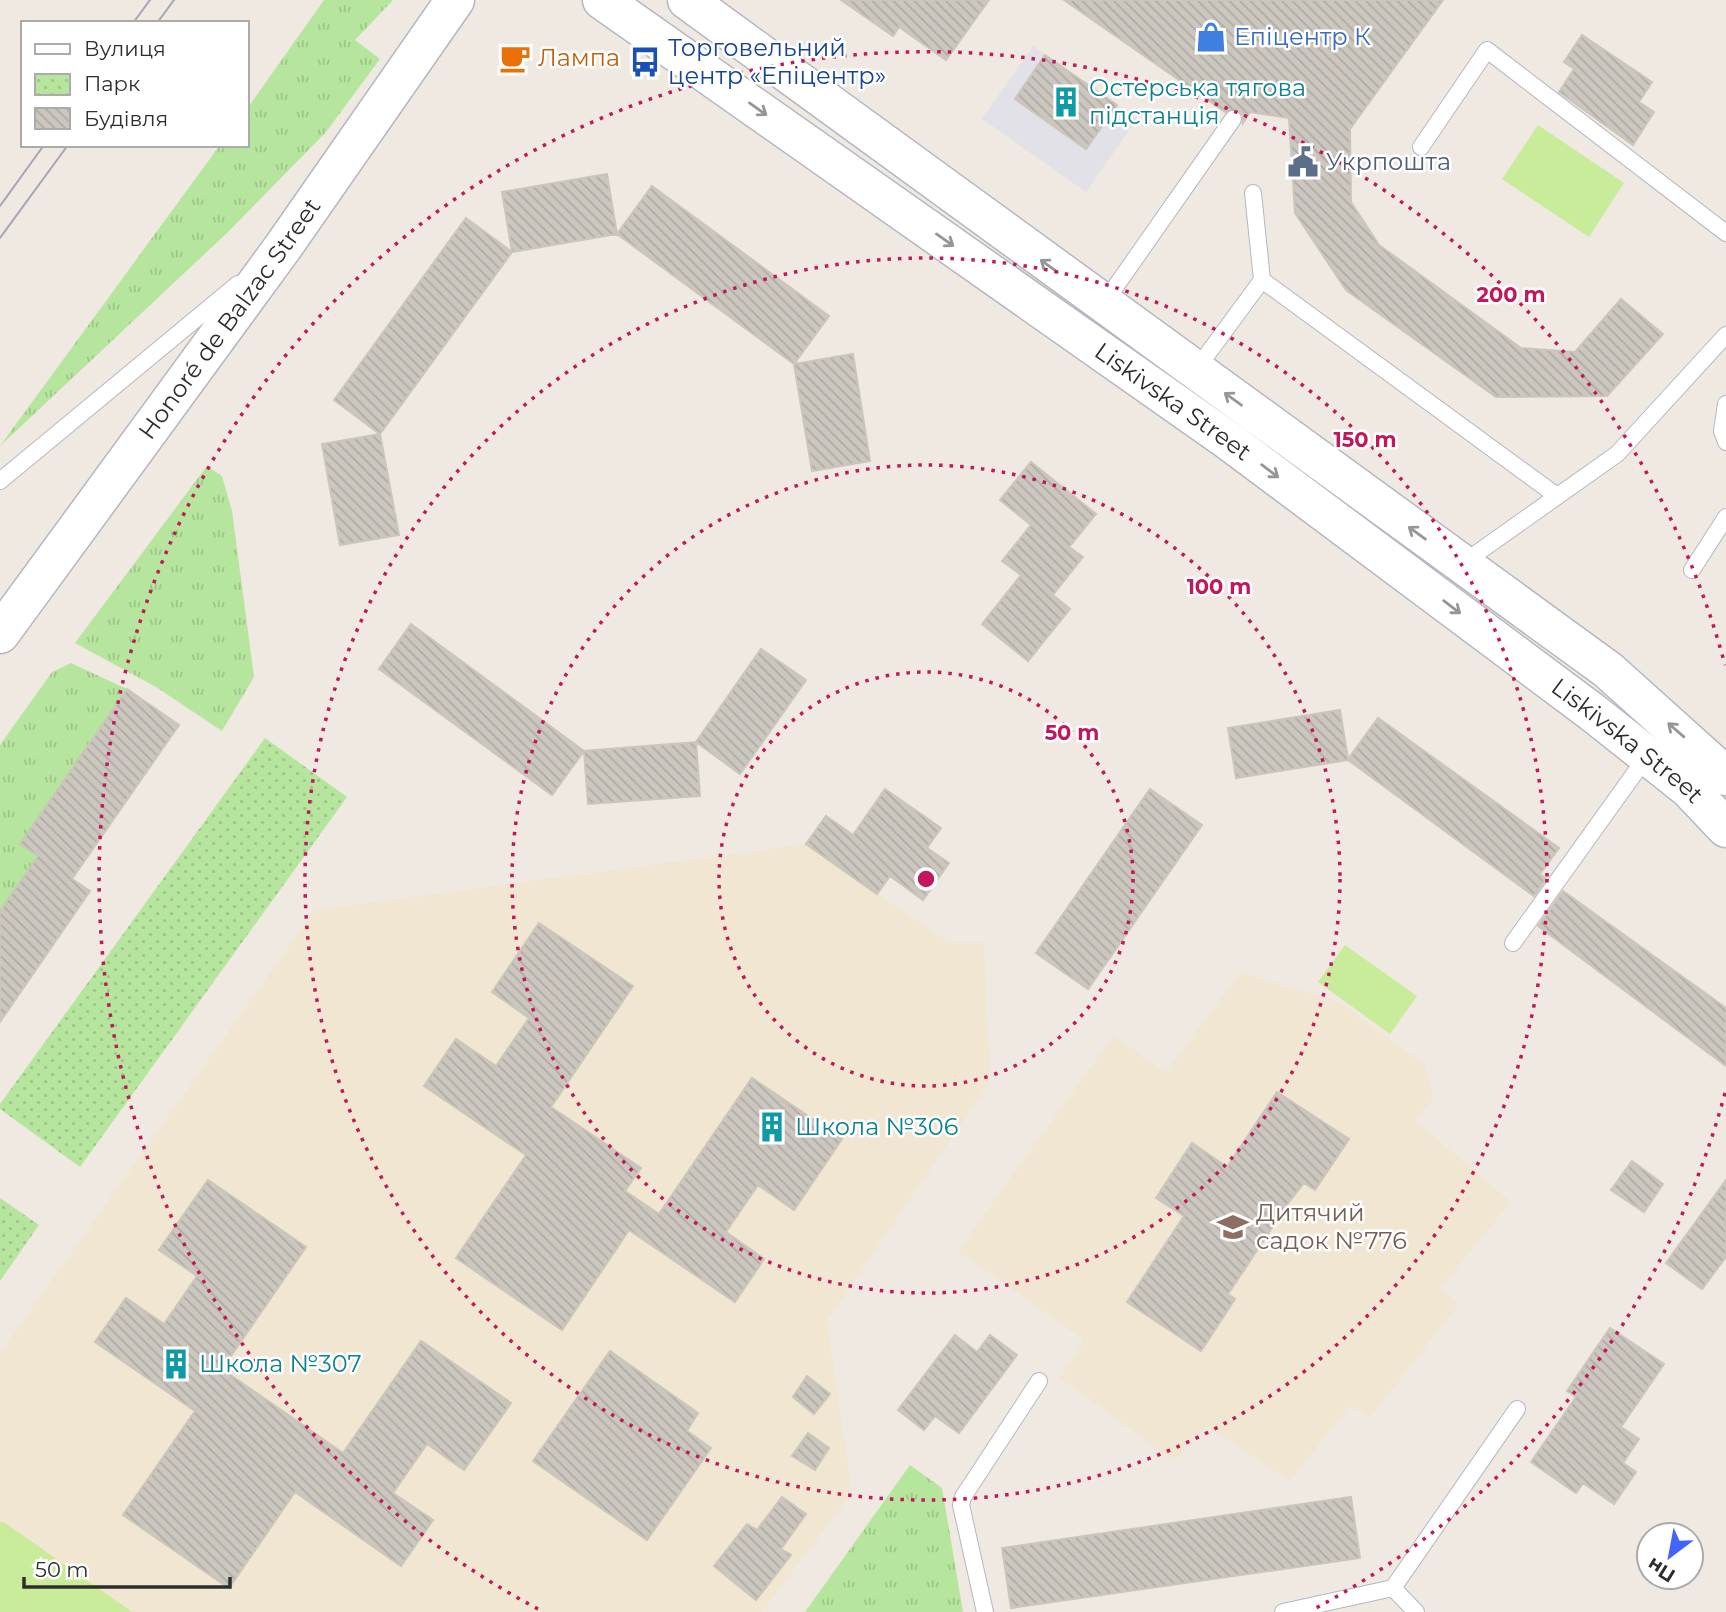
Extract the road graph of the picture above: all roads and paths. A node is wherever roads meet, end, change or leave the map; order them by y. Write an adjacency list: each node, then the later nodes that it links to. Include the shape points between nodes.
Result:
1 (455, 0): 8 (street, Honoré de Balzac Street)
2 (602, 0): 21 (street, Liskivska Street, one-way to 21, via 1229,441)
3 (687, 0): 10 (street, Liskivska Street, one-way to 3)
4 (1233, 119): 10 (lane)
5 (1421, 147): 7 (lane, via 1487,50)
6 (1253, 193): 9 (lane)
7 (1726, 233)
8 (283, 247): 15 (lane); 20 (street, Honoré de Balzac Street)
9 (1262, 281): 12 (lane); 16 (lane)
10 (1102, 305): 12 (street, Liskivska Street)
11 (1726, 335): 16 (lane, via 1617,454)
12 (1195, 372): 18 (street, Liskivska Street, one-way to 12)
13 (1726, 404): 14 (lane, via 1722,431)
14 (1726, 442)
15 (0, 481)
16 (1557, 496): 18 (lane)
17 (1726, 517): 19 (lane)
18 (1461, 564): 22 (street, Liskivska Street, one-way to 18, via 1608,670)
19 (1692, 570)
20 (0, 634)
21 (1647, 756): 23 (street, Liskivska Street, via 1688,788); 24 (lane)
22 (1726, 776)
23 (1726, 828)
24 (1513, 943)
25 (1039, 1381): 28 (lane, via 961,1505)
26 (1517, 1409): 27 (lane)
27 (1393, 1588): 29 (lane); 30 (lane)
28 (985, 1612)
29 (1283, 1612)
30 (1416, 1612)

